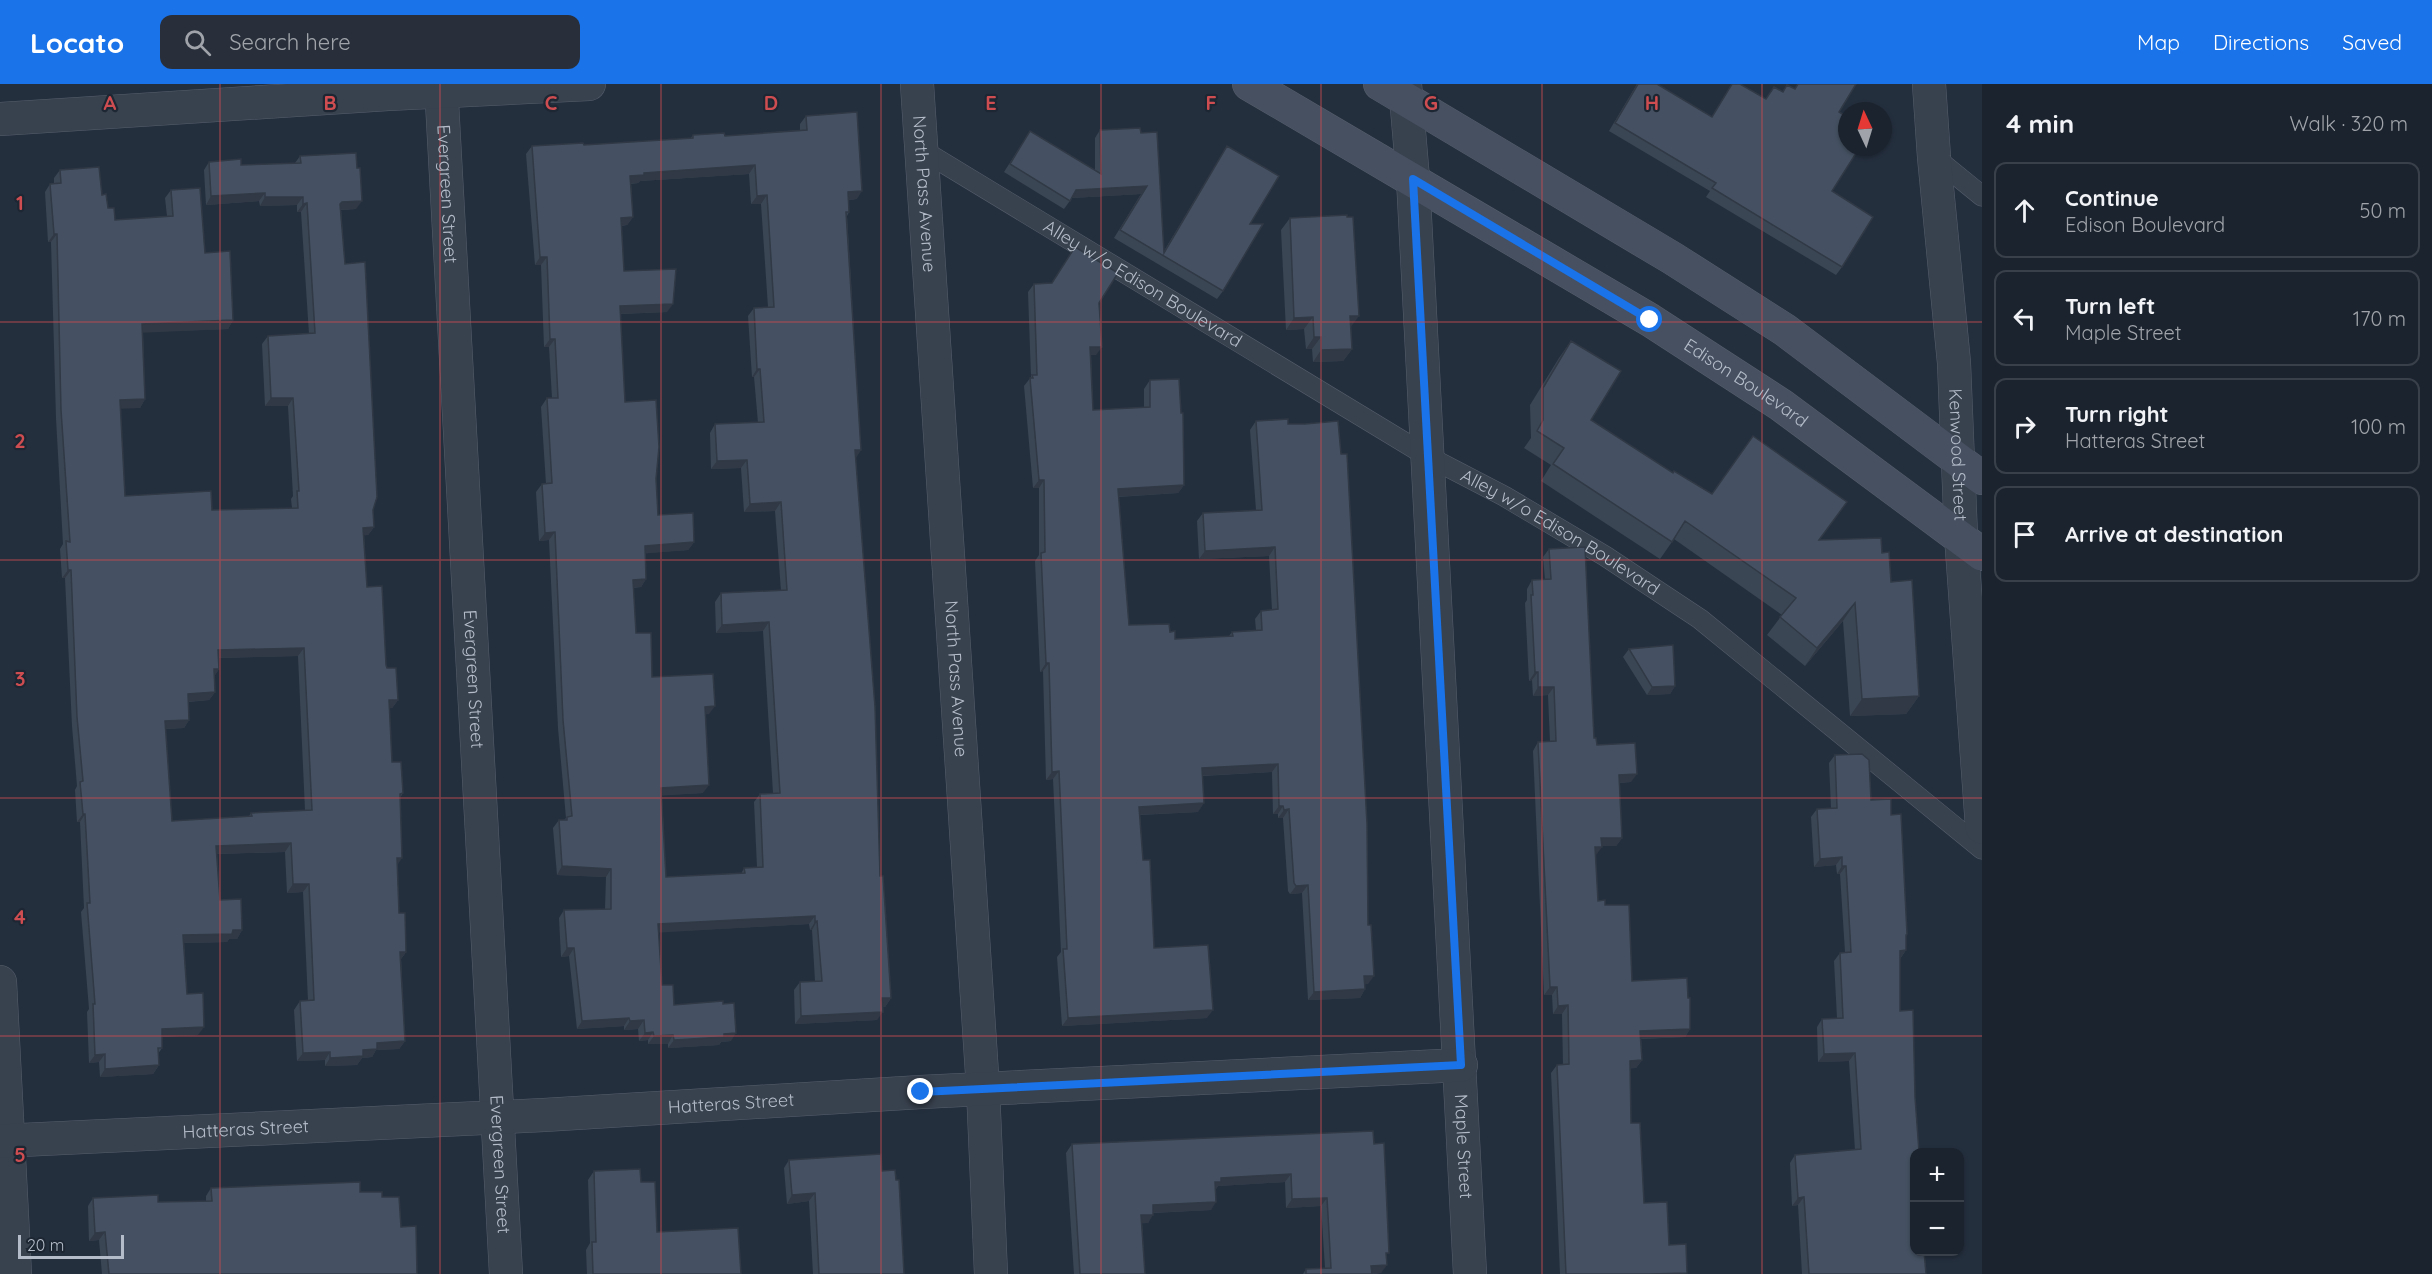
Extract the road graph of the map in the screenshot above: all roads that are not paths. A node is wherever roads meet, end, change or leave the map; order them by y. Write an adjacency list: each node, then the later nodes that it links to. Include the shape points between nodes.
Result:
1 (589, 84): 5 (street)
2 (917, 84): 8 (street, North Pass Avenue)
3 (1249, 84): 10 (main road, Edison Boulevard)
4 (1929, 84): 9 (street, Kenwood Street)
5 (441, 87): 7 (street); 20 (street, Evergreen Street)
6 (1397, 90): 10 (street, Maple Street); 13 (main road, via 1776,324)
7 (0, 119)
8 (922, 150): 12 (lane, Alley w/o Edison Boulevard); 19 (street, North Pass Avenue)
9 (1934, 157): 11 (lane); 13 (street, Kenwood Street, via 1954,363)
10 (1413, 179): 12 (street, Maple Street); 14 (main road, Edison Boulevard, via 1650,320 1781,405)
11 (1982, 196)
12 (1427, 456): 16 (lane, Alley w/o Edison Boulevard, via 1605,556 1700,619); 18 (street, Maple Street)
13 (1970, 468): 14 (street, Kenwood Street)
14 (1971, 545): 15 (street, Kenwood Street)
15 (1982, 827)
16 (1982, 849)
17 (0, 982): 21 (street)
18 (1461, 1065): 19 (street, Hatteras Street); 25 (street, Maple Street)
19 (983, 1089): 20 (street, Hatteras Street); 24 (street, North Pass Avenue)
20 (498, 1116): 21 (street, Hatteras Street); 23 (street, Evergreen Street)
21 (4, 1141): 22 (street)
22 (15, 1274)
23 (506, 1274)
24 (992, 1274)
25 (1470, 1274)

